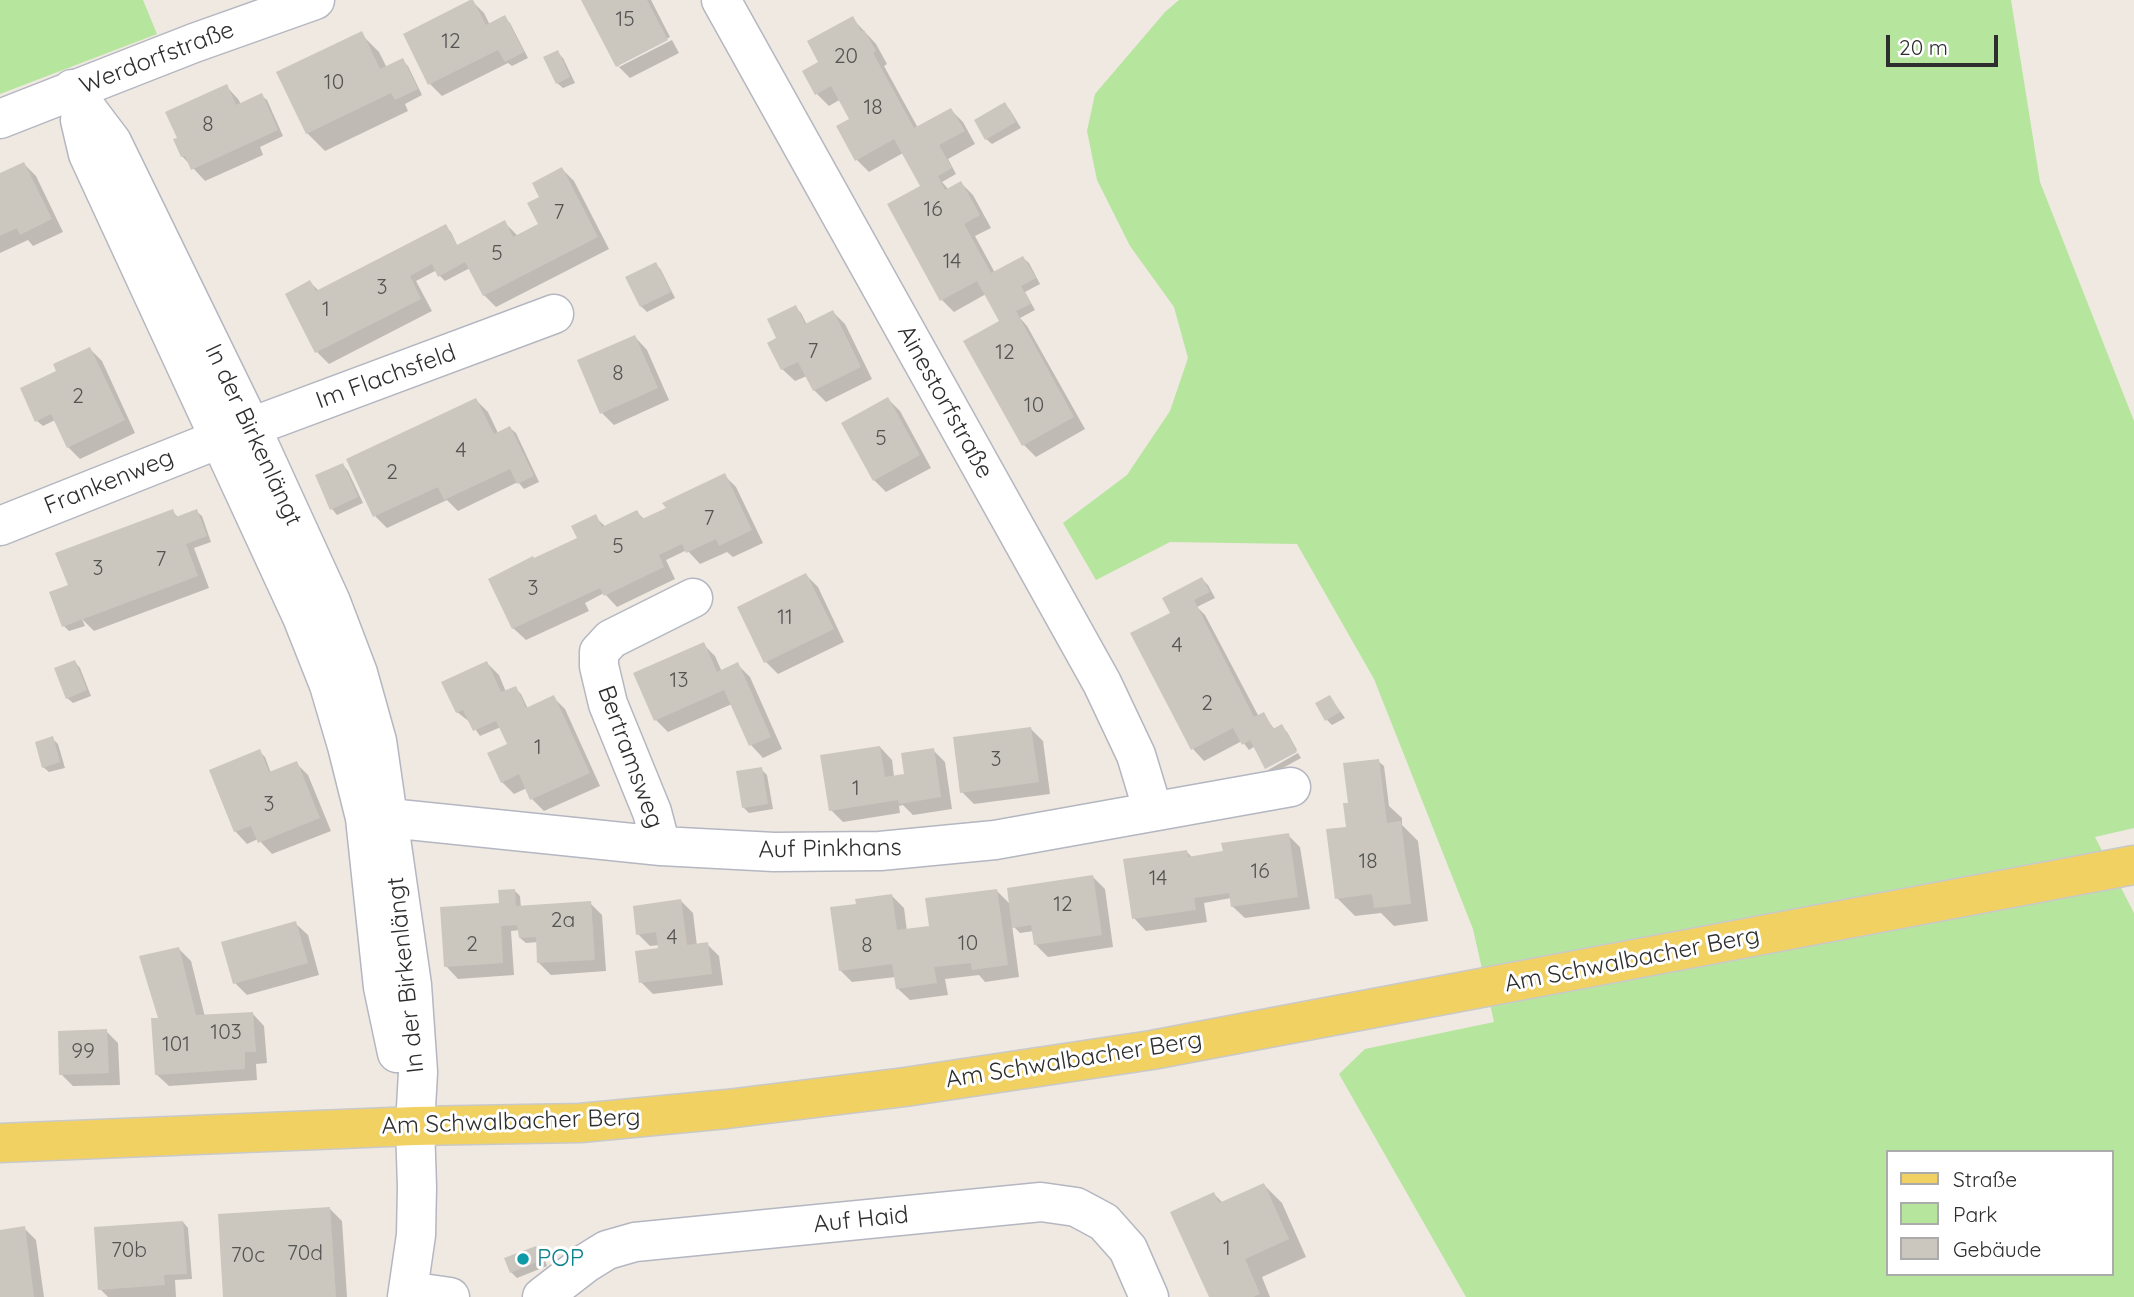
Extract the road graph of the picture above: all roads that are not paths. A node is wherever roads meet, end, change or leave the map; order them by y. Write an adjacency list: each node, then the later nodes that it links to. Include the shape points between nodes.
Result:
1 (315, 0): 3 (street, Werdorfstraße)
2 (721, 0): 10 (street, Ainestorfstraße, via 1102,683 1136,755)
3 (72, 89): 4 (street, Werdorfstraße); 6 (street, In der Birkenlängt, via 88,154)
4 (0, 119)
5 (554, 314): 6 (street, Im Flachsfeld)
6 (235, 433): 7 (street, Frankenweg); 11 (street, In der Birkenlängt)
7 (0, 526)
8 (693, 598): 12 (street, Bertramsweg, via 611,639 599,652 608,704)
9 (1291, 787): 10 (street, Auf Pinkhans)
10 (1153, 811): 12 (street, Auf Pinkhans, via 995,841 880,850 774,852)
11 (377, 818): 12 (street, Auf Pinkhans); 14 (street, In der Birkenlängt, via 383,987)
12 (661, 846)
13 (2134, 865): 14 (main road, Am Schwalbacher Berg, via 1124,1054 714,1110 580,1123)
14 (415, 1126): 15 (main road, Am Schwalbacher Berg); 16 (street, In der Birkenlängt, via 416,1235)
15 (0, 1143)
16 (407, 1294): 17 (street)
17 (450, 1297)
18 (542, 1297): 19 (street, Auf Haid, via 607,1250 635,1242 1041,1202 1076,1207 1104,1222 1128,1250)
19 (1149, 1297)

